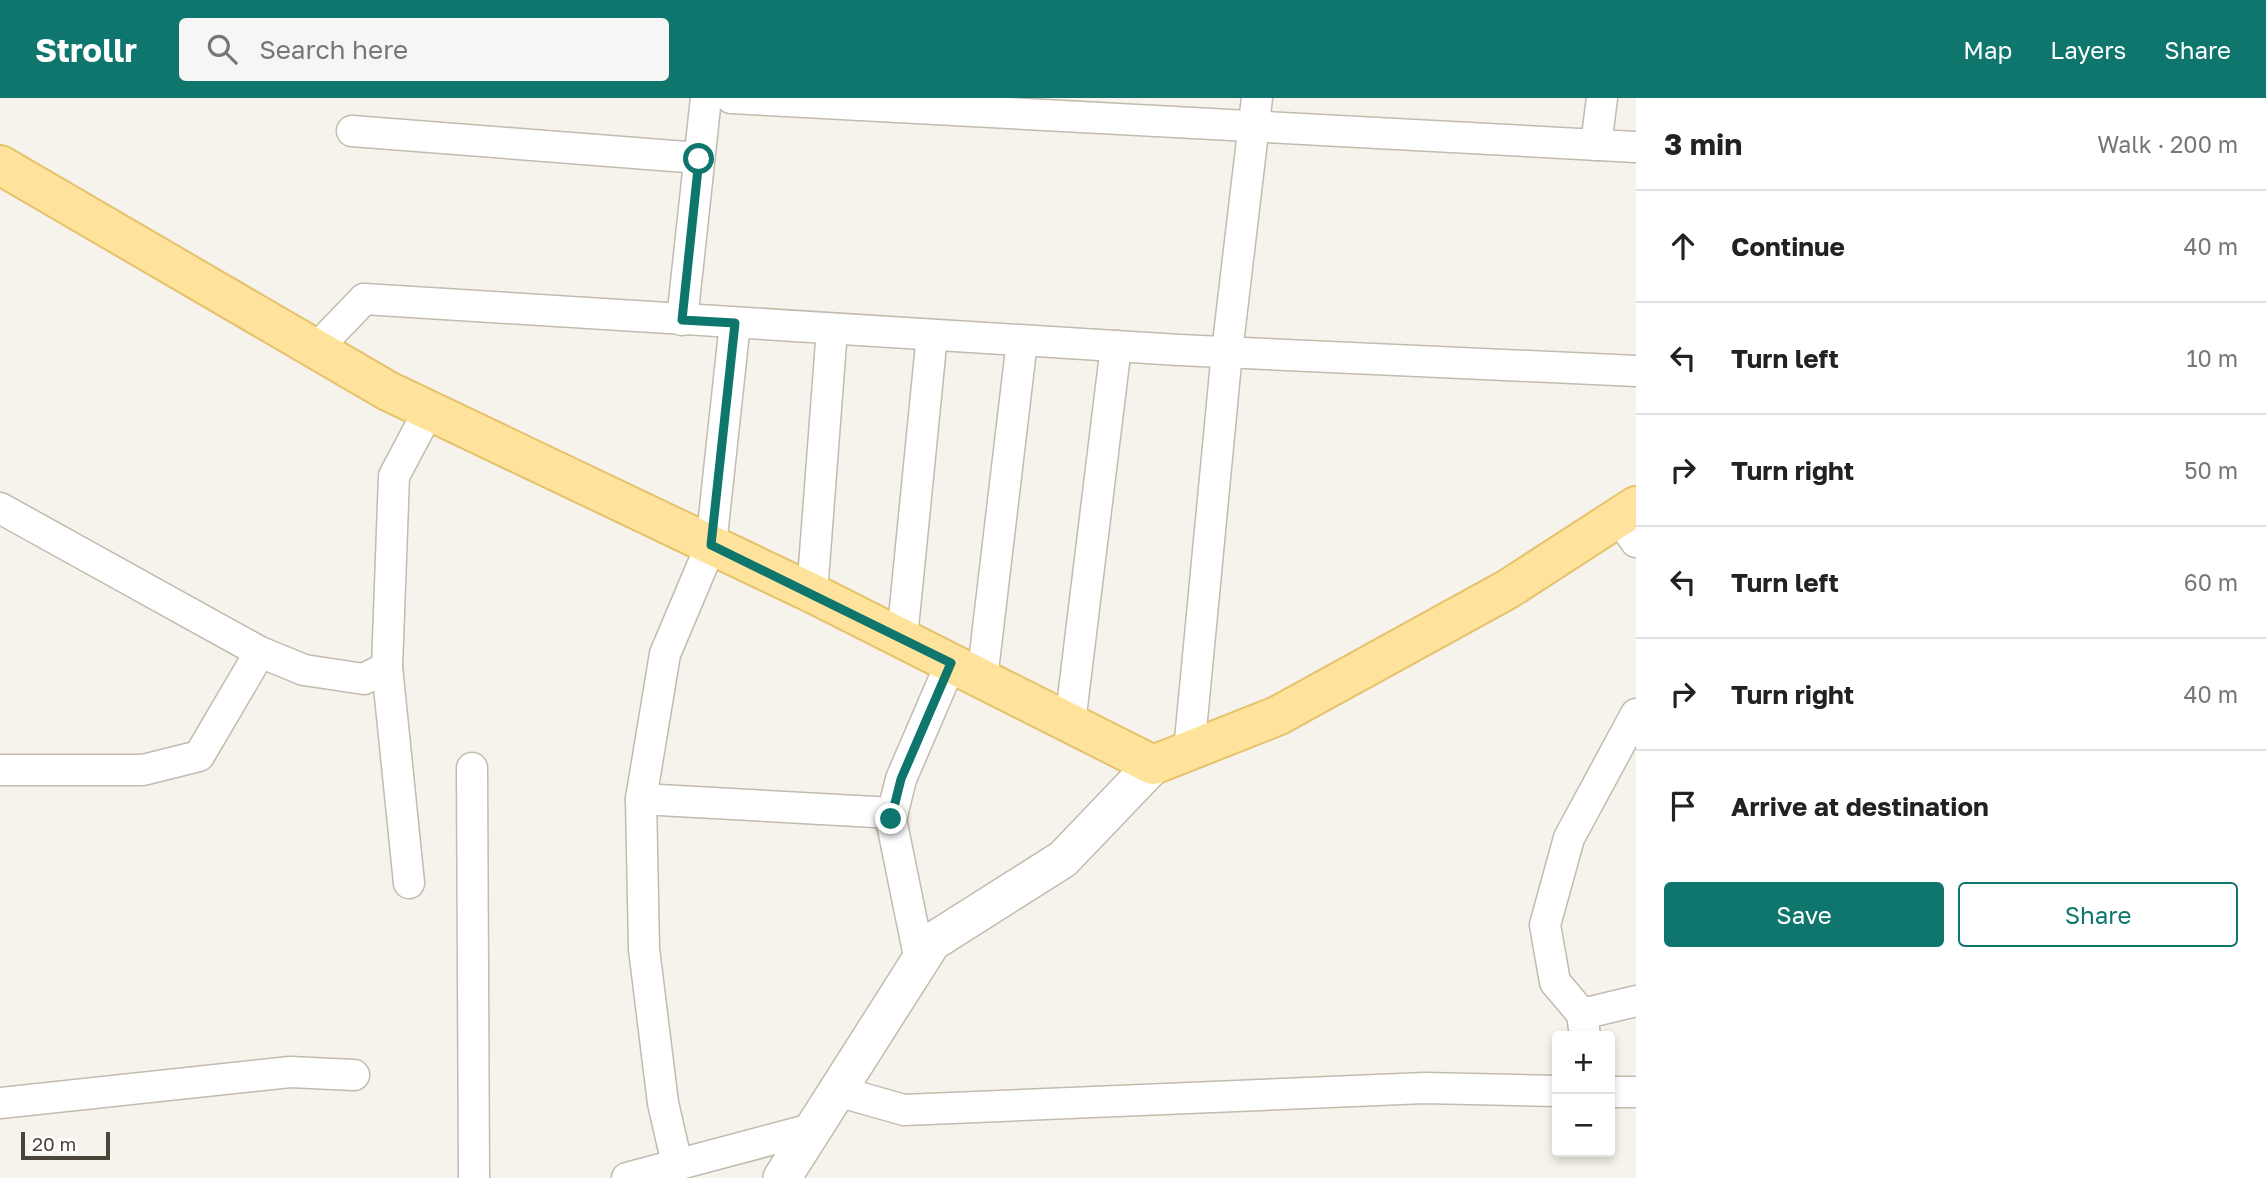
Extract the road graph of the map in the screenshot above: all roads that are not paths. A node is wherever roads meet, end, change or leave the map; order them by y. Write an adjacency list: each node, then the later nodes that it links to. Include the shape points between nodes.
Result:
1 (706, 98): 9 (street)
2 (731, 98): 4 (street)
3 (1602, 98): 7 (street)
4 (946, 104): 5 (street)
5 (1255, 112): 7 (street); 18 (street)
6 (352, 131): 9 (street)
7 (1596, 145): 8 (street)
8 (1636, 147)
9 (699, 159): 11 (street)
10 (0, 165): 17 (main road)
11 (682, 320): 12 (street); 17 (street, via 364,299)
12 (735, 323): 13 (street); 23 (street)
13 (832, 329): 14 (street); 24 (street)
14 (932, 335): 15 (street); 25 (street)
15 (1022, 341): 16 (street); 28 (street)
16 (1116, 346): 18 (street); 30 (street)
17 (316, 349): 20 (main road)
18 (1227, 352): 19 (street); 31 (street)
19 (1636, 372)
20 (429, 410): 23 (main road); 27 (street, via 394,476)
21 (0, 508): 26 (street)
22 (1630, 522): 31 (main road, via 1278,716)
23 (711, 545): 24 (main road); 35 (street, via 665,654)
24 (812, 593): 25 (main road)
25 (902, 638): 28 (main road)
26 (260, 652): 27 (street, via 304,670 364,679); 34 (street, via 200,756 143,769)
27 (387, 667): 37 (street)
28 (967, 671): 30 (main road); 36 (street, via 901,779)
29 (1636, 714): 40 (street, via 1569,838 1545,925 1555,982)
30 (1070, 723): 32 (main road)
31 (1189, 751): 32 (main road)
32 (1153, 765): 38 (street, via 1063,859 932,942)
33 (472, 768): 49 (street)
34 (0, 771)
35 (641, 799): 36 (street); 48 (street, via 644,949 663,1103)
36 (893, 813): 38 (street)
37 (410, 883)
38 (920, 961): 42 (street)
39 (1636, 1001): 40 (street)
40 (1583, 1025)
41 (354, 1075): 46 (street, via 290,1072)
42 (838, 1091): 43 (street, via 904,1110 1425,1088); 47 (street)
43 (1552, 1091)
44 (1615, 1091): 45 (street)
45 (1636, 1092)
46 (0, 1103)
47 (815, 1128): 48 (street); 51 (street)
48 (677, 1164): 50 (street)
49 (474, 1178)
50 (627, 1178)
51 (782, 1178)

